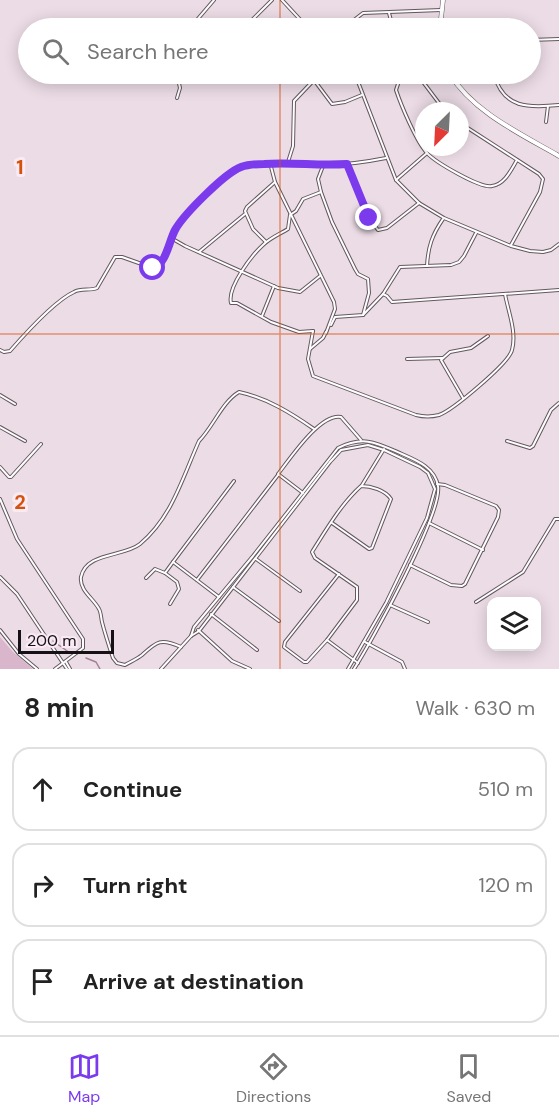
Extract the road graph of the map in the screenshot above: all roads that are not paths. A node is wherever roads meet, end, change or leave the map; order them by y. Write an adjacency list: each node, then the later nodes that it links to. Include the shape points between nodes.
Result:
1 (214, 0): 7 (street)
2 (272, 0): 8 (street)
3 (282, 0): 9 (street)
4 (443, 0): 5 (main road)
5 (441, 10): 6 (street); 12 (main road)
6 (389, 12): 10 (street); 11 (street)
7 (199, 18)
8 (254, 18)
9 (299, 18)
10 (357, 18)
11 (390, 18)
12 (441, 18)
13 (559, 39): 14 (street)
14 (541, 40)
15 (179, 84): 24 (street)
16 (310, 84): 36 (street, via 294,101 293,146)
17 (317, 84): 23 (street, via 334,105)
18 (358, 84): 23 (street)
19 (398, 84): 29 (street, via 396,90)
20 (425, 84): 25 (street)
21 (457, 84): 33 (main road, via 481,107)
22 (498, 84): 27 (street, via 511,100 528,107)
23 (362, 94): 34 (street)
24 (177, 98)
25 (438, 102)
26 (559, 105): 27 (street)
27 (548, 106): 28 (street)
28 (546, 122)
29 (415, 129)
30 (469, 129): 35 (street)
31 (424, 156): 40 (street)
32 (432, 156): 35 (street, via 487,187 504,179)
33 (559, 156)
34 (386, 158): 38 (street); 40 (street)
35 (517, 160): 51 (street, via 539,174 543,185)
36 (288, 162): 37 (street); 39 (street)
37 (270, 163): 41 (street); 48 (street, via 232,171 194,206)
38 (347, 164): 39 (street); 43 (street, via 369,218 378,230 387,228)
39 (323, 165): 42 (street, via 318,179)
40 (396, 180): 43 (street)
41 (275, 182): 44 (street, via 247,207); 45 (street)
42 (321, 192): 45 (street, via 303,199); 60 (street, via 355,269 368,279)
43 (419, 203): 46 (street)
44 (245, 214): 49 (street); 52 (street)
45 (290, 215): 49 (street, via 288,229); 55 (street)
46 (444, 218): 47 (street); 53 (street, via 429,244)
47 (476, 233): 51 (street); 53 (street, via 459,262)
48 (171, 238): 52 (street); 65 (street, via 159,266 153,268 115,257 97,288 67,296 10,351)
49 (266, 242): 54 (street)
50 (559, 244): 51 (street, via 543,252)
51 (511, 246)
52 (199, 252): 54 (street)
53 (428, 266): 58 (street, via 400,267)
54 (243, 271): 56 (street); 61 (street, via 230,301)
55 (320, 276): 56 (street, via 300,292); 63 (street, via 335,309)
56 (274, 286): 61 (street)
57 (559, 290): 59 (street)
58 (383, 294): 59 (street, via 392,302); 60 (street)
59 (504, 294): 69 (street, via 514,338 511,355)
60 (363, 315): 63 (street, via 335,317)
61 (262, 316): 62 (street, via 299,332)
62 (313, 331): 63 (street, via 310,349); 69 (street, via 308,359 313,376 416,416 440,414)
63 (326, 333)
64 (488, 336): 66 (street, via 471,348 450,352)
65 (0, 350)
66 (443, 358): 67 (street); 69 (street, via 443,365)
67 (407, 359)
68 (0, 395): 71 (street)
69 (463, 398)
70 (559, 403): 76 (street, via 530,448)
71 (15, 404)
72 (0, 427): 75 (street)
73 (314, 429): 74 (street, via 341,417); 80 (street); 116 (street, via 281,407 250,394 239,392 232,396 199,441 162,522 140,544 105,556 89,565 82,575 84,589 99,609 117,663 125,665 158,642)
74 (361, 440): 78 (street); 84 (street, via 338,448)
75 (25, 441)
76 (507, 441)
77 (41, 444): 79 (street, via 11,477)
78 (385, 448): 82 (street, via 420,466); 83 (street); 90 (street, via 368,445 341,450)
79 (0, 468)
80 (278, 474): 84 (street); 98 (street)
81 (234, 481): 91 (street)
82 (436, 484): 88 (street, via 437,498); 89 (street, via 499,510); 92 (street, via 427,518)
83 (361, 486): 87 (street); 87 (street, via 386,493 392,499 372,548)
84 (303, 493): 90 (street)
85 (0, 500): 119 (street, via 17,539 83,639 83,648)
86 (559, 519): 102 (street, via 555,519 523,572)
87 (332, 523): 95 (street, via 312,555)
88 (429, 523): 89 (street); 93 (street)
89 (483, 550): 93 (street, via 460,587)
90 (254, 557): 99 (street); 100 (street)
91 (173, 562): 94 (street); 98 (street)
92 (405, 562): 93 (street); 103 (street)
93 (409, 564): 105 (street)
94 (165, 573): 97 (street, via 155,569); 104 (street, via 179,586)
95 (339, 574): 113 (street, via 357,587 357,600); 113 (street, via 284,647 307,662)
96 (0, 577): 119 (street, via 17,594)
97 (146, 578)
98 (197, 580): 101 (street)
99 (232, 585): 101 (street); 106 (street); 107 (street)
100 (300, 591)
101 (219, 597): 109 (street)
102 (476, 602)
103 (386, 603): 105 (street); 114 (street)
104 (170, 604)
105 (391, 605): 108 (street); 115 (street)
106 (211, 614): 111 (street); 117 (street)
107 (279, 621)
108 (428, 622)
109 (194, 627): 111 (street); 112 (street)
110 (0, 630): 121 (street)
111 (199, 631): 112 (street); 125 (street, via 232,661)
112 (191, 636): 116 (street)
113 (327, 640): 118 (street)
114 (365, 642): 115 (street); 118 (street)
115 (370, 645): 120 (street); 128 (street, via 402,662)
116 (181, 647): 124 (street)
117 (257, 650)
118 (354, 660): 120 (street); 126 (street)
119 (65, 663): 122 (street); 123 (street)
120 (358, 663): 127 (street)
121 (36, 669)
122 (55, 669)
123 (69, 669)
124 (161, 669)
125 (250, 669)
126 (348, 669)
127 (354, 669)
128 (405, 669)

